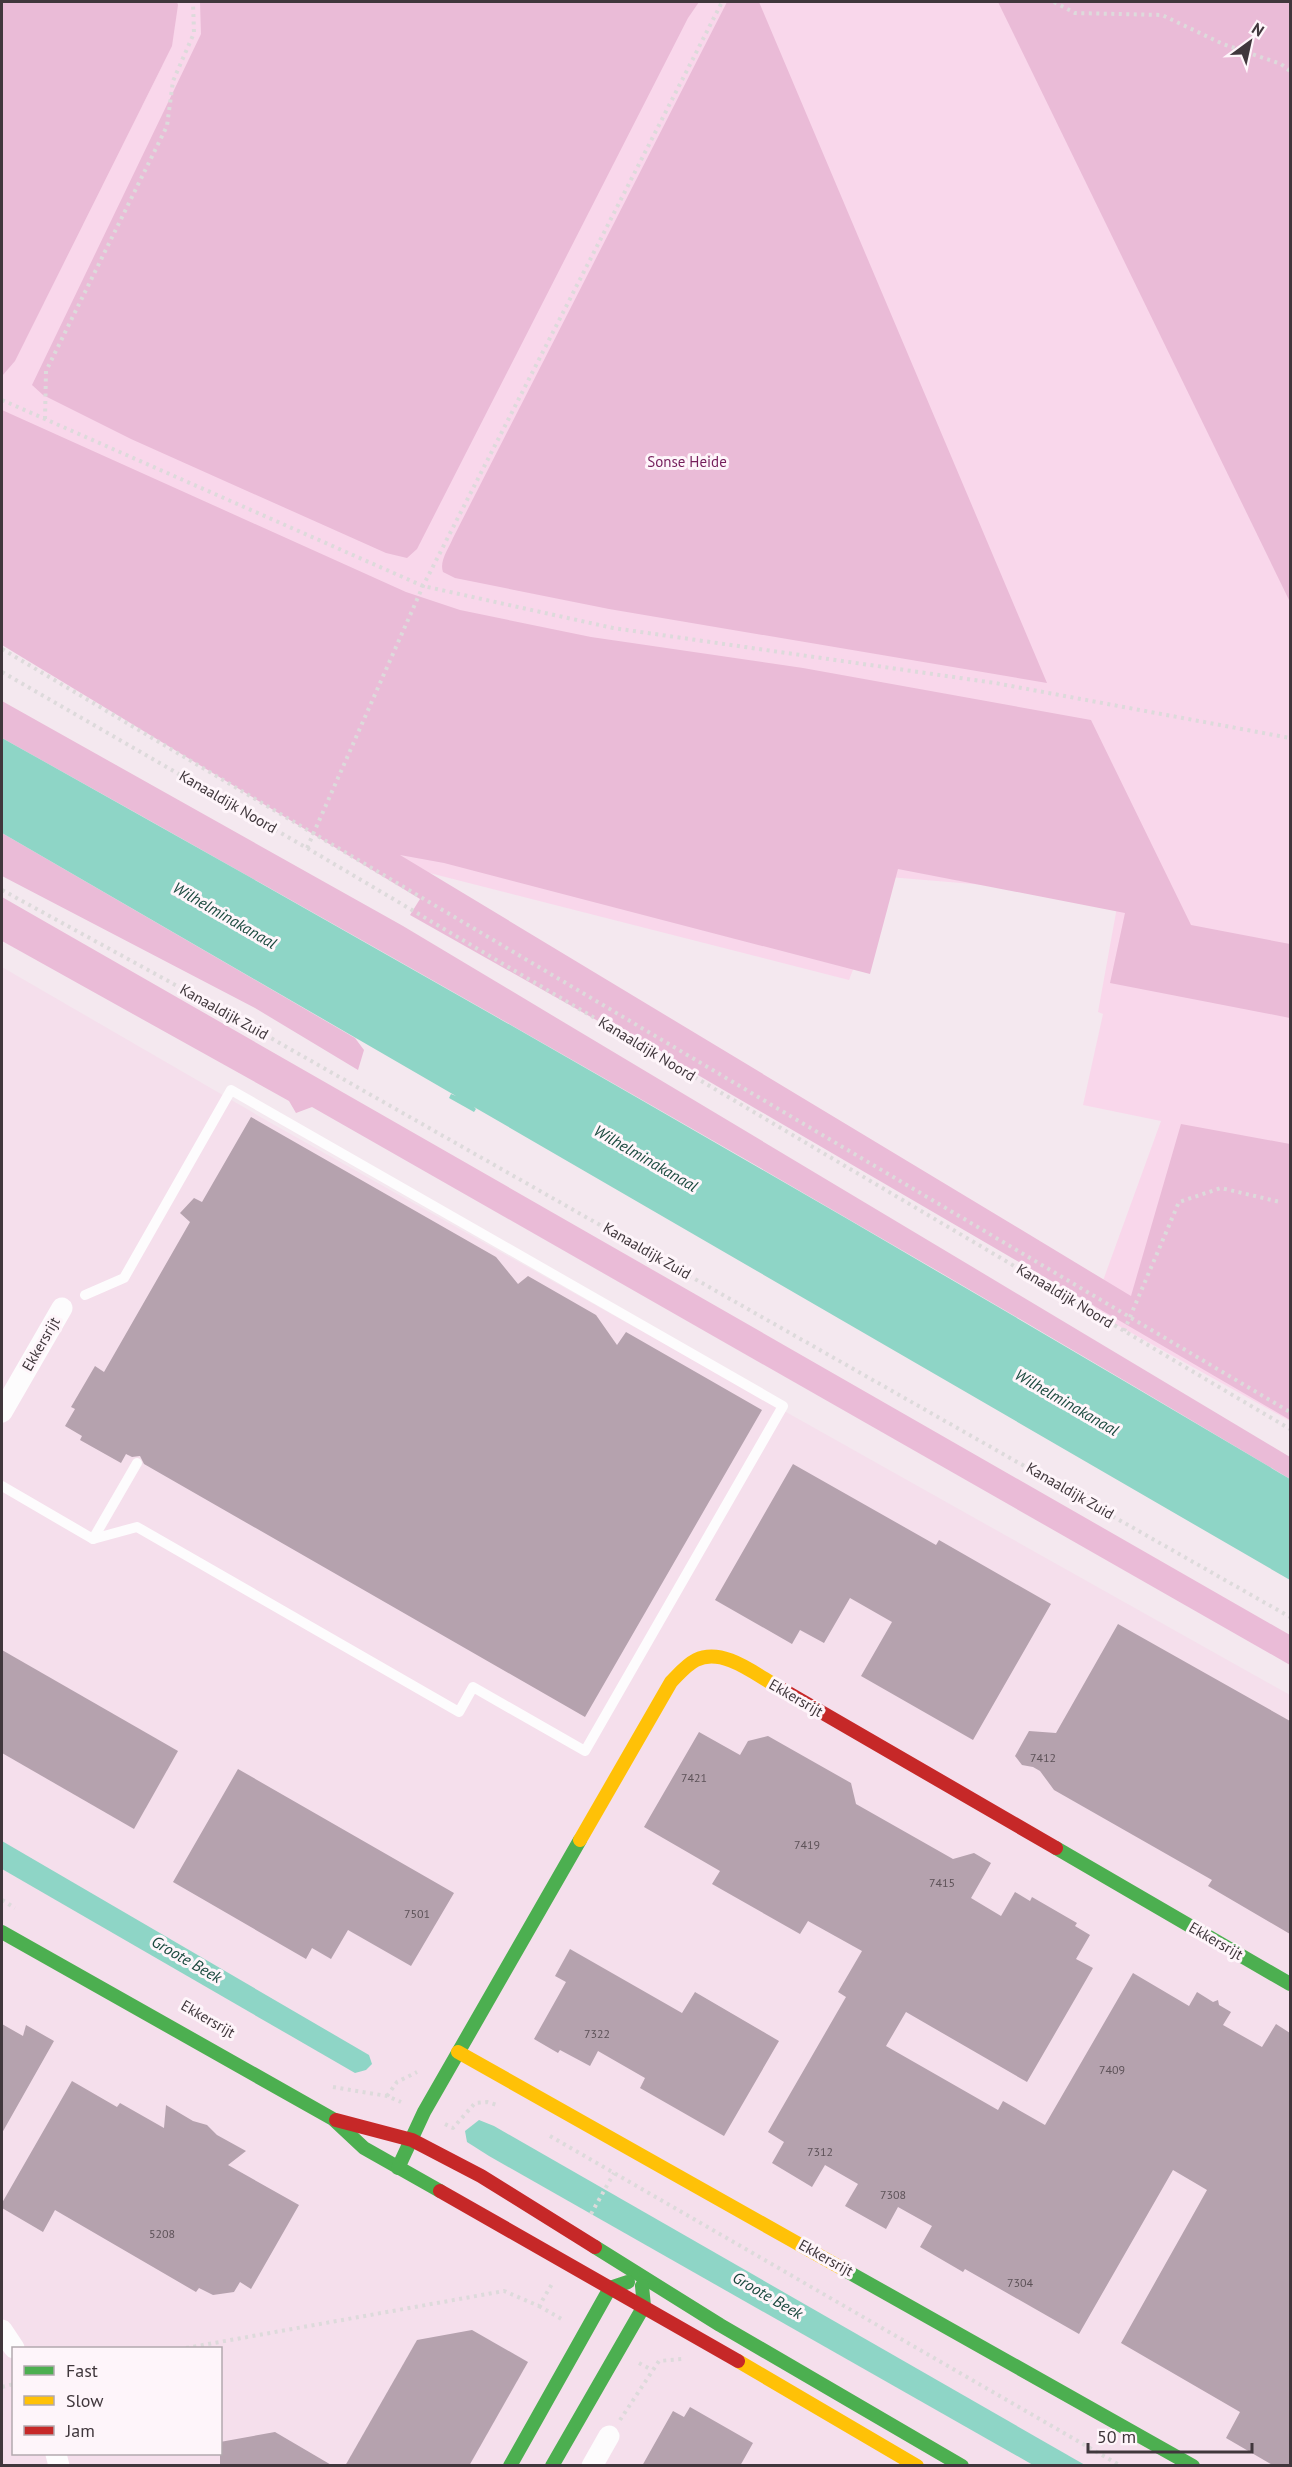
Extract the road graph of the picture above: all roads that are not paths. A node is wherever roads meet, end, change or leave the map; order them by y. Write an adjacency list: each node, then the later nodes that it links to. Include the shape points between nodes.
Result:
1 (85, 1295): 6 (lane, via 124,1278 231,1090 783,1406 585,1751 473,1687 459,1712 137,1527)
2 (62, 1308): 3 (street, Ekkersrijt)
3 (2, 1412)
4 (137, 1464): 6 (lane)
5 (2, 1486): 6 (lane)
6 (93, 1539)
7 (2, 1932): 10 (main road, Ekkersrijt)
8 (1290, 1984): 9 (main road, Ekkersrijt, via 731,1660 710,1655 693,1661 671,1682)
9 (458, 2052): 11 (main road, Ekkersrijt); 24 (main road, Ekkersrijt)
10 (333, 2119): 11 (main road, Ekkersrijt); 12 (main road, Ekkersrijt, via 364,2148)
11 (412, 2140): 12 (main road, Ekkersrijt); 13 (main road, Ekkersrijt, via 481,2176)
12 (398, 2168): 14 (main road, Ekkersrijt)
13 (642, 2277): 14 (main road); 15 (main road); 23 (main road, Ekkersrijt)
14 (610, 2288): 15 (main road, Ekkersrijt); 19 (main road)
15 (644, 2306): 20 (main road); 22 (main road, Ekkersrijt)
16 (2, 2330): 17 (street)
17 (13, 2347)
18 (609, 2436): 21 (street)
19 (510, 2466)
20 (552, 2466)
21 (592, 2466)
22 (917, 2466)
23 (962, 2466)
24 (1193, 2466)

